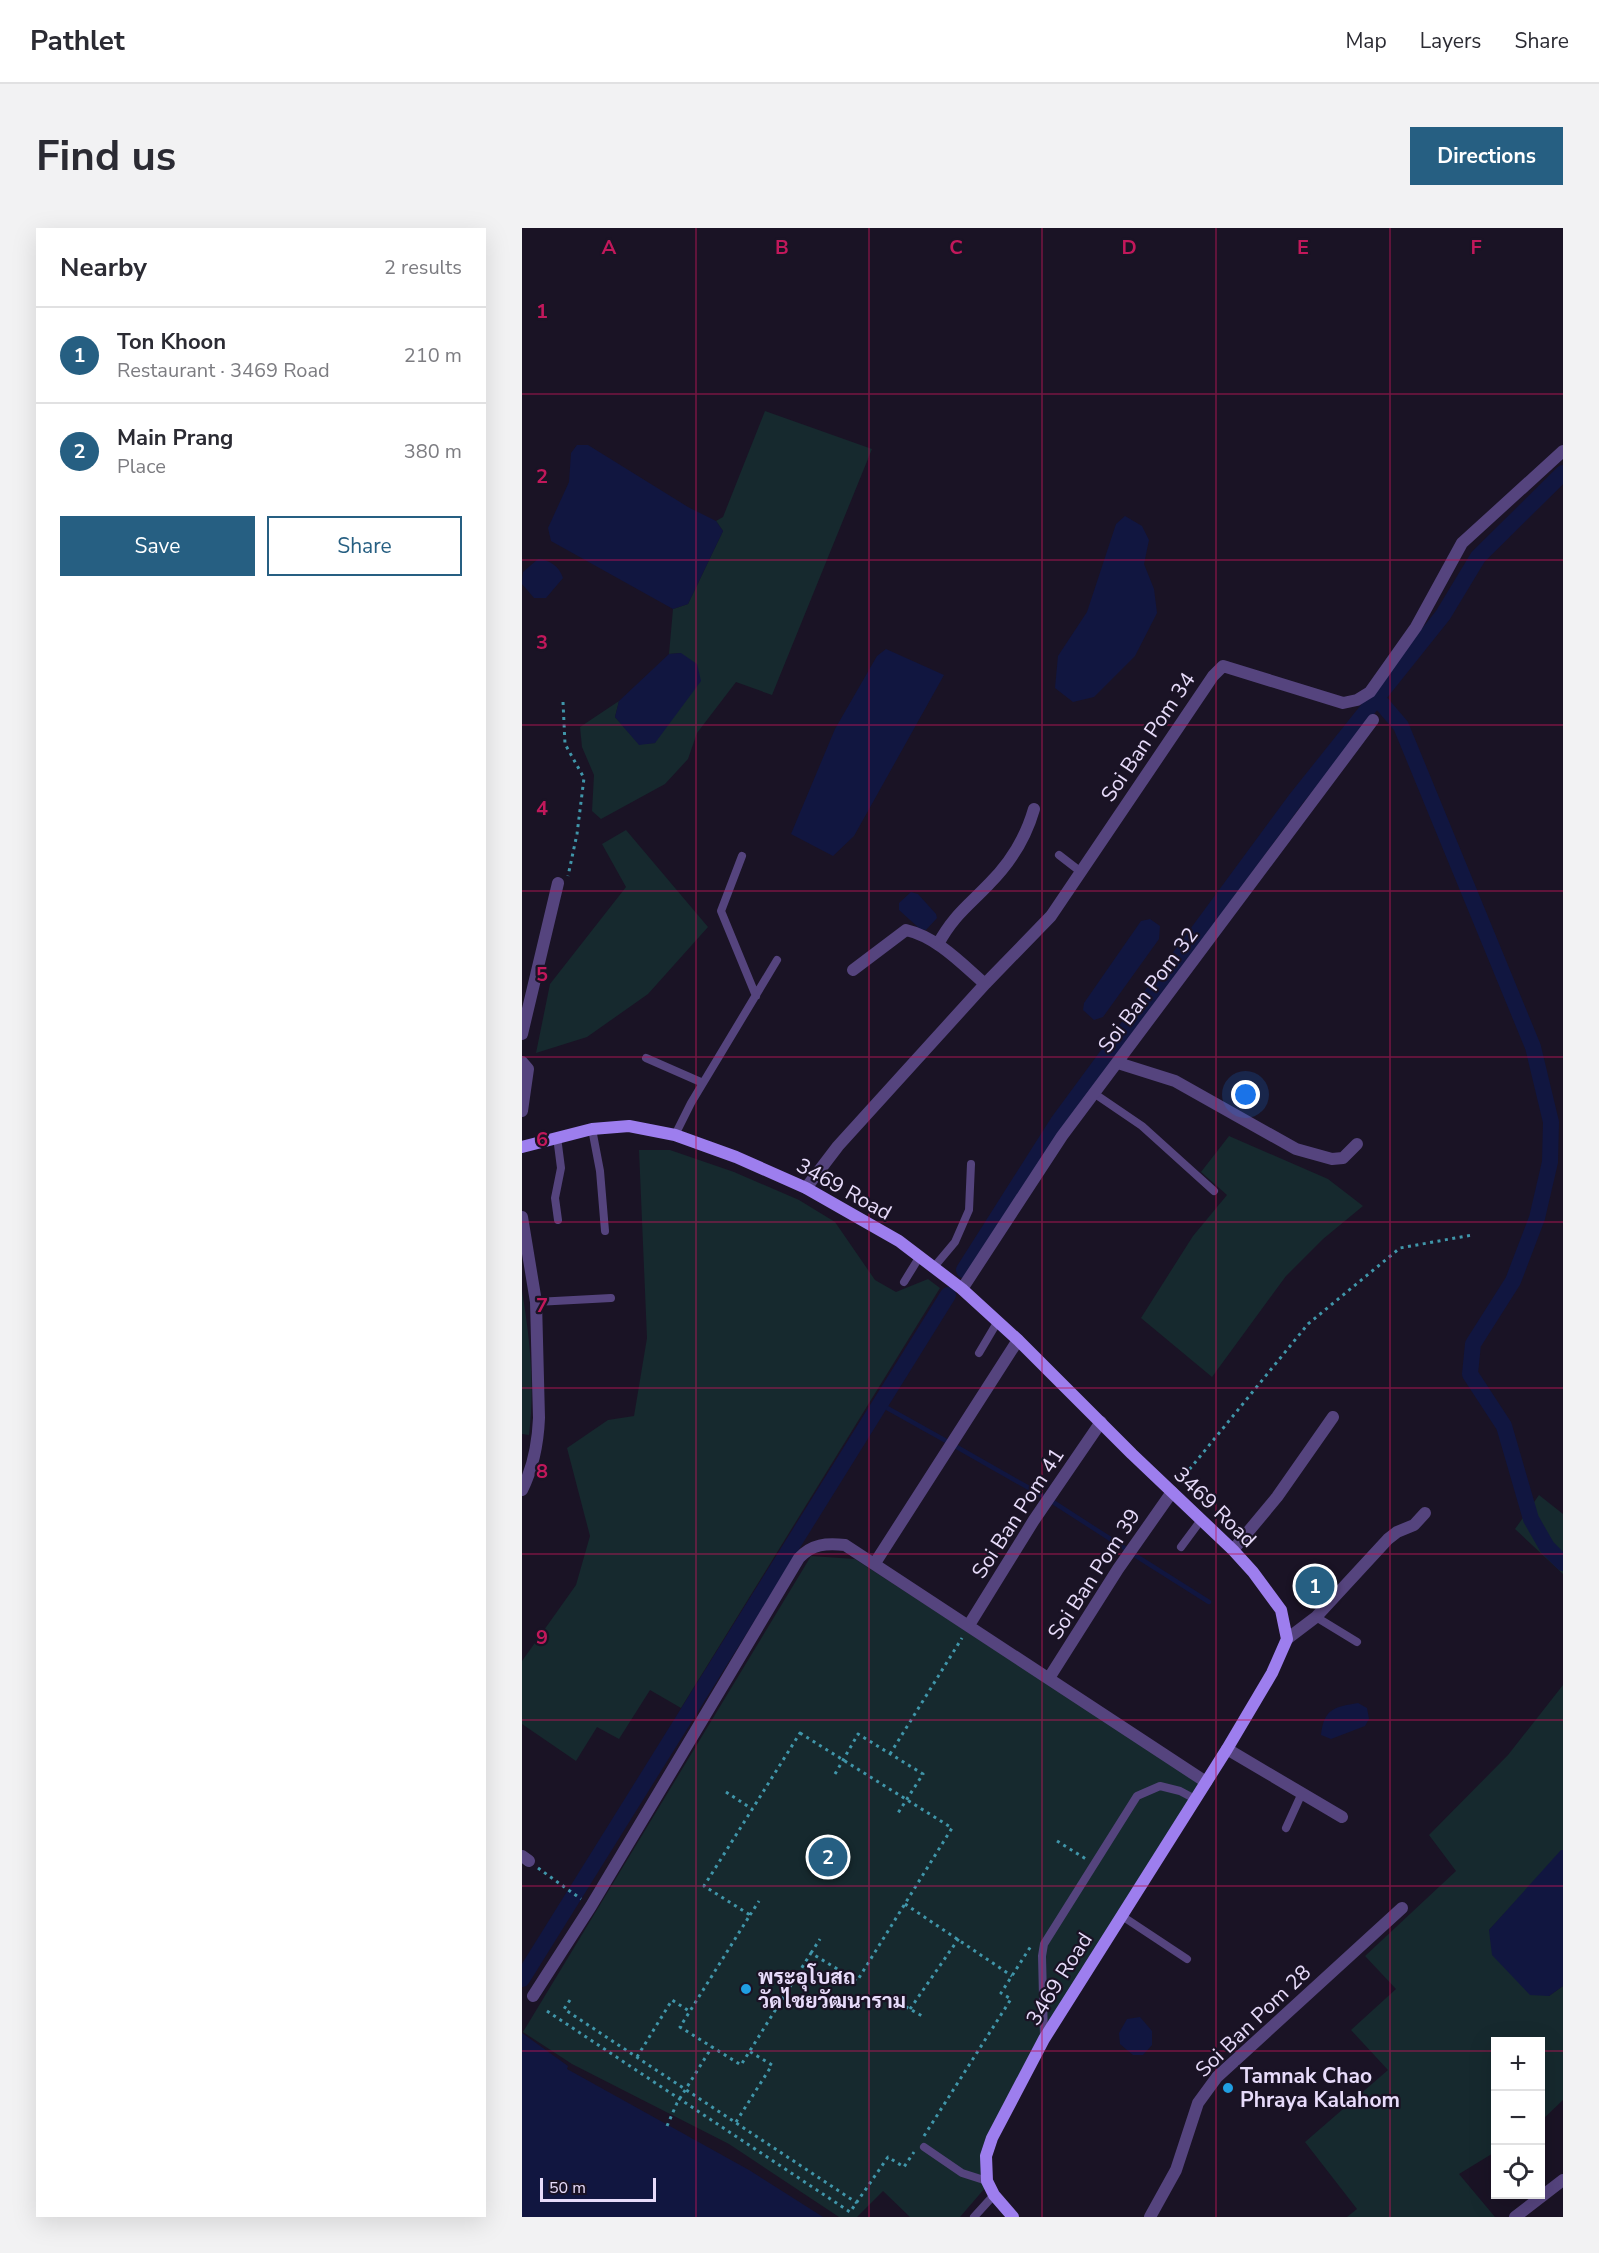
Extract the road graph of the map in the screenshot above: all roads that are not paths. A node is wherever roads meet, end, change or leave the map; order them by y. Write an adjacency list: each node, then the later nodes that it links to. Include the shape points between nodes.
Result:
1 (1563, 451): 6 (street, Soi Ban Pom 34, via 1462,543 1416,627 1370,692 1343,703 1223,666)
2 (1373, 720): 16 (street, Soi Ban Pom 32)
3 (1034, 809): 8 (street, via 1027,832 1002,870 950,922)
4 (1059, 855): 6 (lane)
5 (742, 856): 12 (lane, via 721,910)
6 (1081, 872): 11 (street, Soi Ban Pom 34, via 1051,916)
7 (558, 883): 13 (street)
8 (938, 944): 10 (street, via 906,930); 11 (street)
9 (777, 960): 12 (lane)
10 (853, 970)
11 (986, 984): 26 (street, Soi Ban Pom 34, via 838,1146)
12 (756, 996): 17 (lane)
13 (522, 1034)
14 (646, 1058): 17 (lane)
15 (522, 1062): 19 (street, via 528,1069)
16 (1118, 1064): 18 (street, Soi Ban Pom 32); 23 (street, via 1175,1081 1296,1149 1332,1159 1343,1158)
17 (703, 1083): 21 (lane)
18 (1095, 1094): 27 (lane, via 1142,1126); 34 (street, Soi Ban Pom 32, via 1062,1136)
19 (522, 1111)
20 (592, 1129): 21 (street, 3469 Road, via 629,1126); 22 (street, 3469 Road); 30 (lane)
21 (675, 1135): 26 (street, 3469 Road)
22 (557, 1137): 24 (street, 3469 Road); 29 (lane, via 561,1168 555,1198)
23 (1357, 1144)
24 (522, 1147)
25 (971, 1164): 32 (lane, via 969,1210 955,1242)
26 (806, 1188): 31 (street, 3469 Road)
27 (1214, 1191)
28 (522, 1217): 36 (street)
29 (558, 1220)
30 (605, 1231)
31 (920, 1256): 32 (street, 3469 Road); 33 (lane)
32 (934, 1267): 34 (street, 3469 Road)
33 (904, 1282)
34 (962, 1289): 37 (street, 3469 Road)
35 (611, 1298): 36 (lane)
36 (536, 1302): 42 (street, via 539,1435)
37 (998, 1321): 38 (street, 3469 Road); 39 (lane)
38 (1018, 1340): 41 (street, 3469 Road); 48 (street)
39 (979, 1353)
40 (1333, 1417): 47 (street, via 1277,1497)
41 (1101, 1422): 43 (street, 3469 Road); 50 (street, Soi Ban Pom 41)
42 (522, 1490)
43 (1172, 1491): 45 (street, 3469 Road); 53 (street, Soi Ban Pom 39)
44 (1425, 1513): 49 (street, via 1414,1526 1388,1539)
45 (1201, 1520): 46 (lane); 47 (street, 3469 Road)
46 (1181, 1547)
47 (1233, 1550): 51 (street, 3469 Road, via 1281,1610)
48 (875, 1563): 50 (street); 63 (street, via 845,1545 826,1544 808,1549 799,1558)
49 (1317, 1617): 51 (street); 52 (lane)
50 (966, 1630): 53 (street)
51 (1287, 1639): 54 (street, 3469 Road, via 1272,1673)
52 (1357, 1642)
53 (1049, 1678): 55 (street)
54 (1227, 1749): 55 (street, 3469 Road); 56 (street)
55 (1206, 1782): 57 (street, 3469 Road)
56 (1302, 1793): 58 (street); 59 (lane)
57 (1195, 1799): 61 (street, 3469 Road); 64 (lane, via 1160,1786 1137,1796 1094,1864 1044,1944)
58 (1342, 1817)
59 (1286, 1828)
60 (1402, 1908): 71 (street, Soi Ban Pom 28, via 1217,2077 1198,2103 1176,2170)
61 (1122, 1916): 62 (lane); 64 (street, 3469 Road)
62 (1187, 1959)
63 (534, 1995)
64 (1044, 2039): 67 (street, 3469 Road, via 992,2139 986,2156)
65 (924, 2147): 67 (lane, via 962,2173)
66 (1563, 2180): 72 (street)
67 (987, 2181): 68 (street, 3469 Road)
68 (993, 2195): 69 (lane); 70 (street, 3469 Road)
69 (974, 2217)
70 (1013, 2217)
71 (1150, 2217)
72 (1515, 2217)

